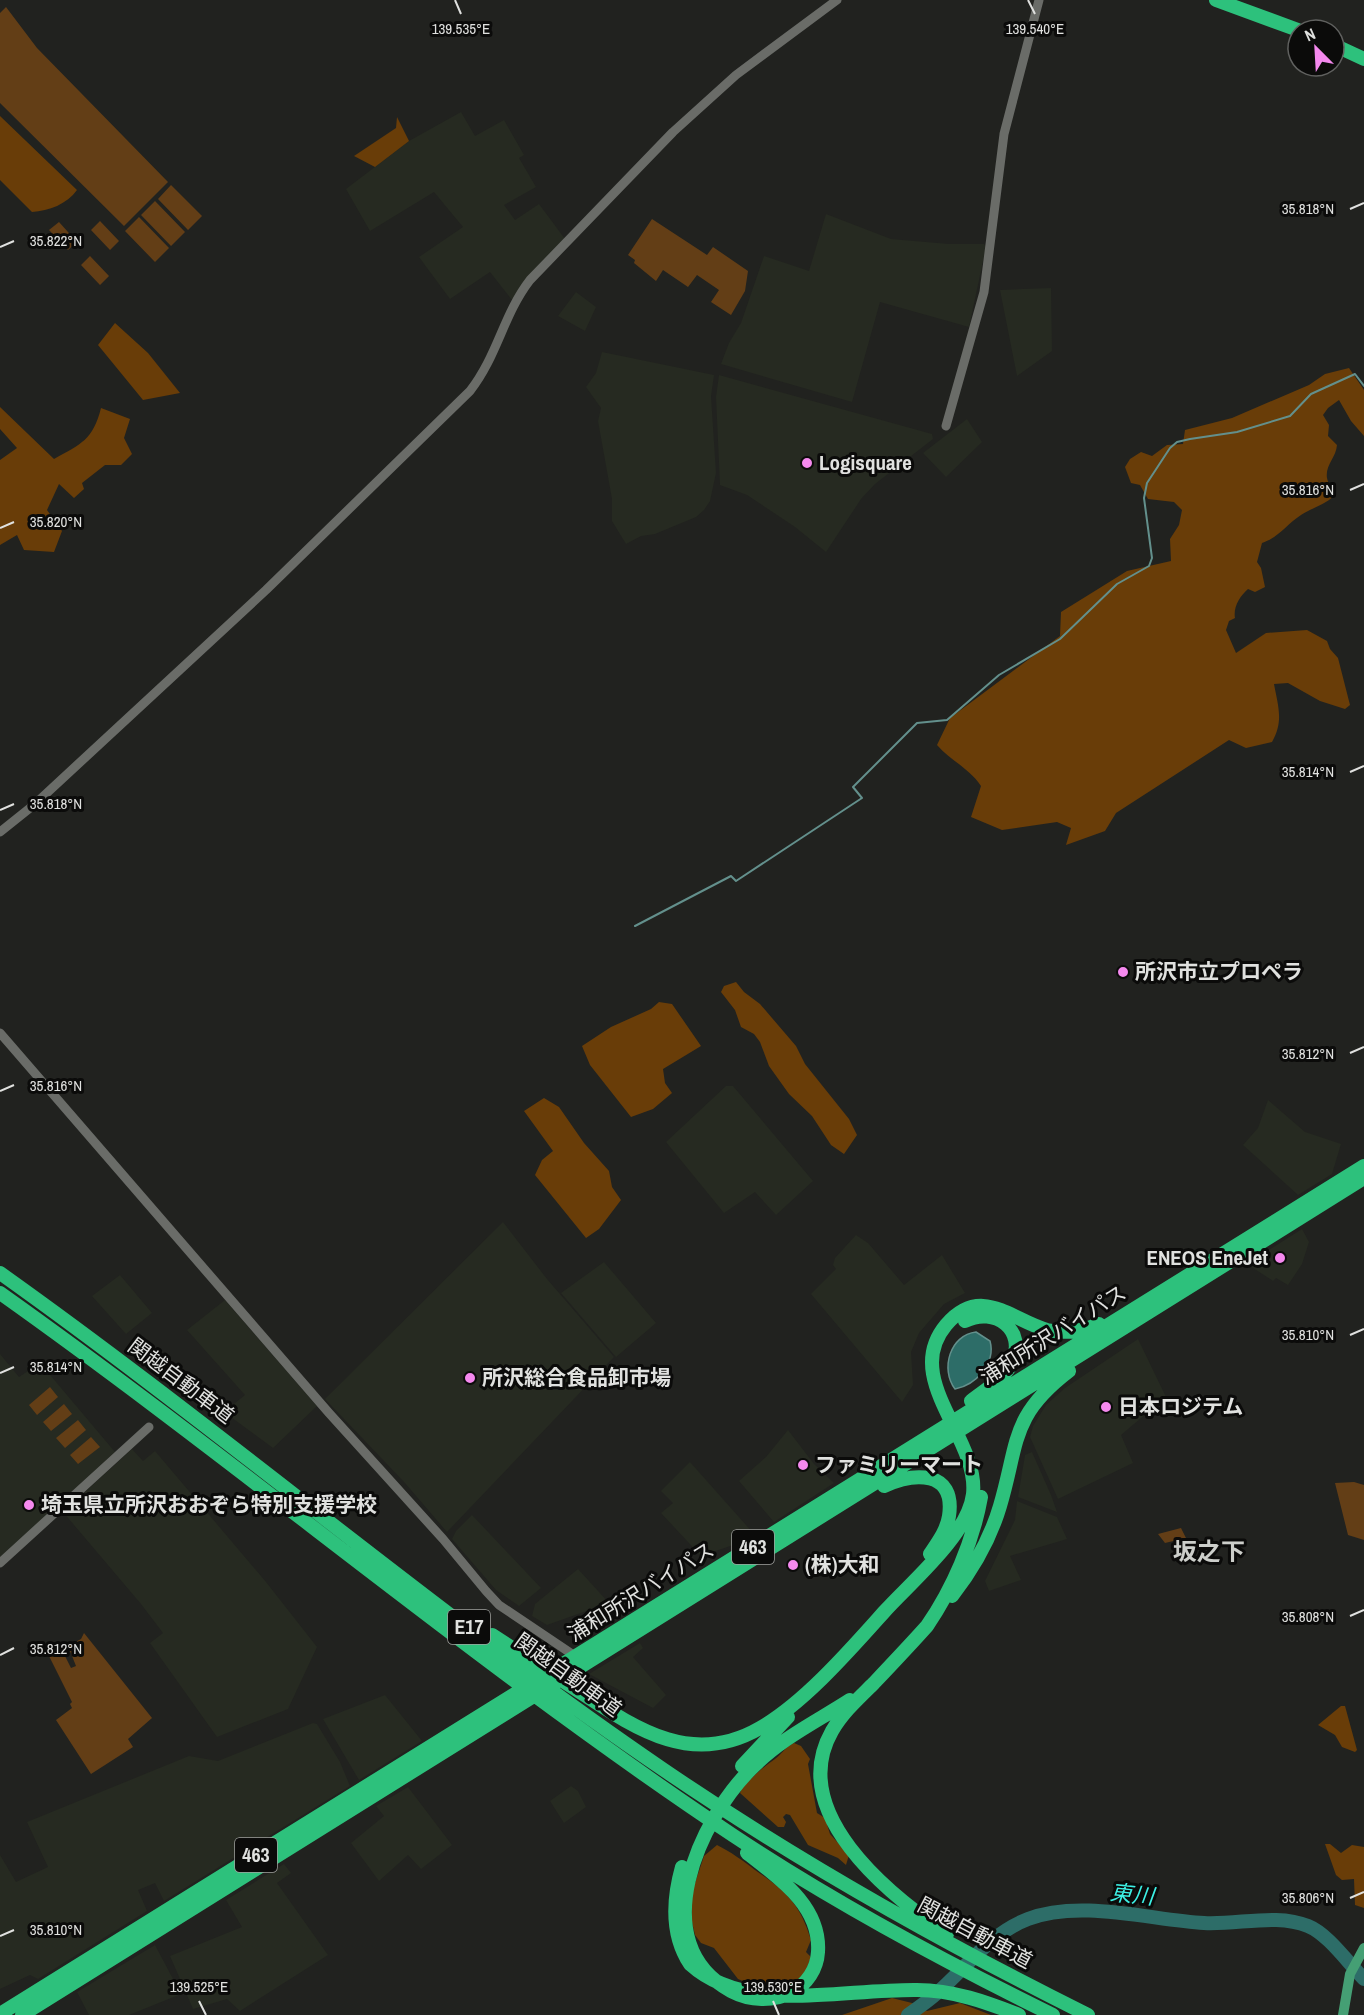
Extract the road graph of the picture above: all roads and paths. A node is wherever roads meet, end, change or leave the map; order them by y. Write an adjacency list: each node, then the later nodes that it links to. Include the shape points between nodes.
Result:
1 (837, 0): 8 (street, via 736,75 673,132 530,280 512,308 495,353 470,390 257,598)
2 (1039, 0): 7 (street, via 1004,134 984,292)
3 (1216, 0): 4 (highway)
4 (1286, 26)
5 (1346, 51): 6 (highway)
6 (1364, 59)
7 (946, 426)
8 (0, 832)
9 (0, 1033): 24 (street, via 486,1591 499,1605)
10 (1364, 1166): 12 (highway, 浦和所沢バイパス)
11 (1364, 1178): 15 (highway, 浦和所沢バイパス)
12 (1207, 1264): 16 (highway, 浦和所沢バイパス); 21 (highway, via 1086,1329 1049,1330 983,1305 967,1310 946,1325 935,1347 933,1373 967,1452 973,1492 969,1511 958,1530)
13 (0, 1273): 22 (highway, 関越自動車道 / E17)
14 (0, 1293): 28 (highway, 関越自動車道 / E17)
15 (1161, 1305): 16 (highway, 浦和所沢バイパス); 23 (highway, via 1050,1386 1034,1402 1018,1430 1000,1507 987,1540 968,1575)
16 (966, 1415): 18 (highway); 23 (highway, via 1014,1358 1011,1331 994,1317 980,1315 965,1321 953,1331 942,1352 942,1379 977,1456 982,1486 967,1547)
17 (149, 1427): 20 (street)
18 (946, 1428): 19 (highway, 浦和所沢バイパス / 463); 24 (highway, 浦和所沢バイパス / 463)
19 (826, 1514): 21 (highway, via 909,1476 925,1476 937,1482 946,1494 949,1517); 24 (highway, 浦和所沢バイパス / 463)
20 (0, 1563)
21 (918, 1574): 25 (highway)
22 (400, 1575): 25 (highway, via 610,1711 647,1732 675,1742 714,1744 750,1734 783,1712); 31 (highway, 関越自動車道 / E17, via 664,1770 807,1863)
23 (927, 1626): 26 (highway)
24 (581, 1660): 27 (highway, 浦和所沢バイパス / 463)
25 (838, 1662): 29 (highway)
26 (876, 1681): 29 (highway, via 784,1740); 31 (highway, via 842,1715 828,1739 821,1776 828,1807 846,1843 876,1878)
27 (518, 1700): 35 (highway, 浦和所沢バイパス / 463); 36 (highway, 浦和所沢バイパス / 463)
28 (610, 1751): 30 (highway, via 765,1867 799,1898 815,1927 818,1953 810,1977 797,1990 771,1999 742,1995 719,1983 701,1964 688,1936 685,1905); 38 (highway, 関越自動車道 / E17, via 798,1876 946,1961)
29 (728, 1788): 30 (highway)
30 (699, 1835): 34 (highway, via 684,1860 676,1899 676,1925 682,1949 700,1979 718,1995 741,2007)
31 (961, 1947): 39 (highway, 関越自動車道)
32 (1362, 1952): 40 (main road, via 1347,1983)
33 (811, 2010): 37 (highway, via 882,1993 918,1989 966,1996)
34 (770, 2013)
35 (0, 2014)
36 (22, 2015)
37 (1019, 2015)
38 (1053, 2015)
39 (1090, 2015)
40 (1343, 2015)

